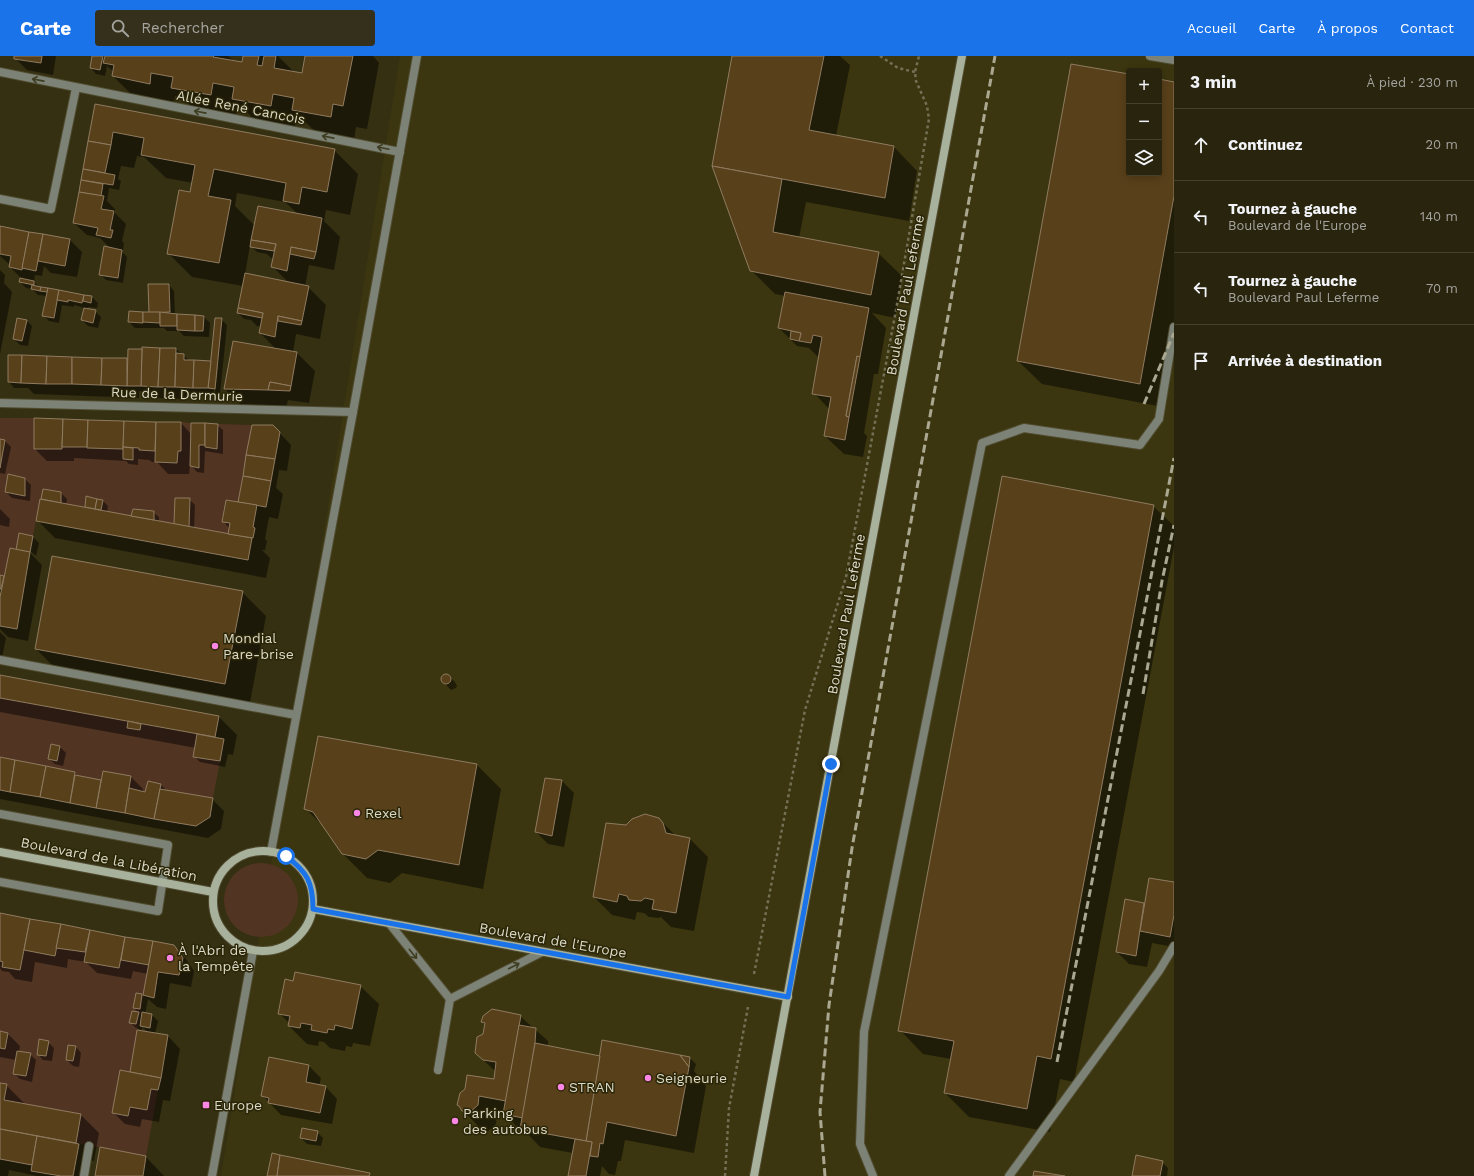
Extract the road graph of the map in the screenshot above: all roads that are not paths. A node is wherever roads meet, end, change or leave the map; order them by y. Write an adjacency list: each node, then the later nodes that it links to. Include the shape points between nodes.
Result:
1 (417, 56): 7 (street)
2 (962, 56): 25 (main road, Boulevard Paul Leferme)
3 (1150, 56): 4 (street)
4 (1174, 60)
5 (0, 72): 6 (street, Allée René Cancois, one-way to 5)
6 (76, 88): 7 (street, Allée René Cancois, one-way to 6); 8 (street, via 51,210)
7 (400, 152): 11 (street)
8 (0, 199)
9 (1174, 327): 32 (street, via 1159,419 1140,445 1024,428 982,444 864,1032 860,1144)
10 (0, 402): 11 (street, Rue de la Dermurie)
11 (353, 412): 13 (street)
12 (0, 660): 13 (street)
13 (296, 715): 16 (street)
14 (0, 814): 18 (street, via 168,845)
15 (0, 852): 18 (main road, Boulevard de la Libération)
16 (271, 852): 19 (main road, via 255,851 240,856 227,865 218,877); 20 (main road, via 286,856 308,878 313,893)
17 (0, 882): 18 (street, via 158,911)
18 (163, 883): 19 (main road, Boulevard de la Libération)
19 (212, 892): 23 (main road, via 212,908 225,936 238,946)
20 (313, 909): 21 (main road, Boulevard de l'Europe); 23 (main road, via 302,934 292,943 266,952)
21 (388, 923): 24 (main road, Boulevard de l'Europe); 26 (street, one-way to 26)
22 (1174, 946): 33 (street, via 1159,972)
23 (252, 951): 30 (street)
24 (542, 952): 25 (main road, Boulevard de l'Europe); 26 (street, one-way to 24)
25 (788, 997): 31 (main road, Boulevard Paul Leferme)
26 (450, 998): 27 (street)
27 (438, 1070)
28 (89, 1146): 29 (street)
29 (84, 1176)
30 (212, 1176)
31 (754, 1176)
32 (873, 1176)
33 (1008, 1176)

